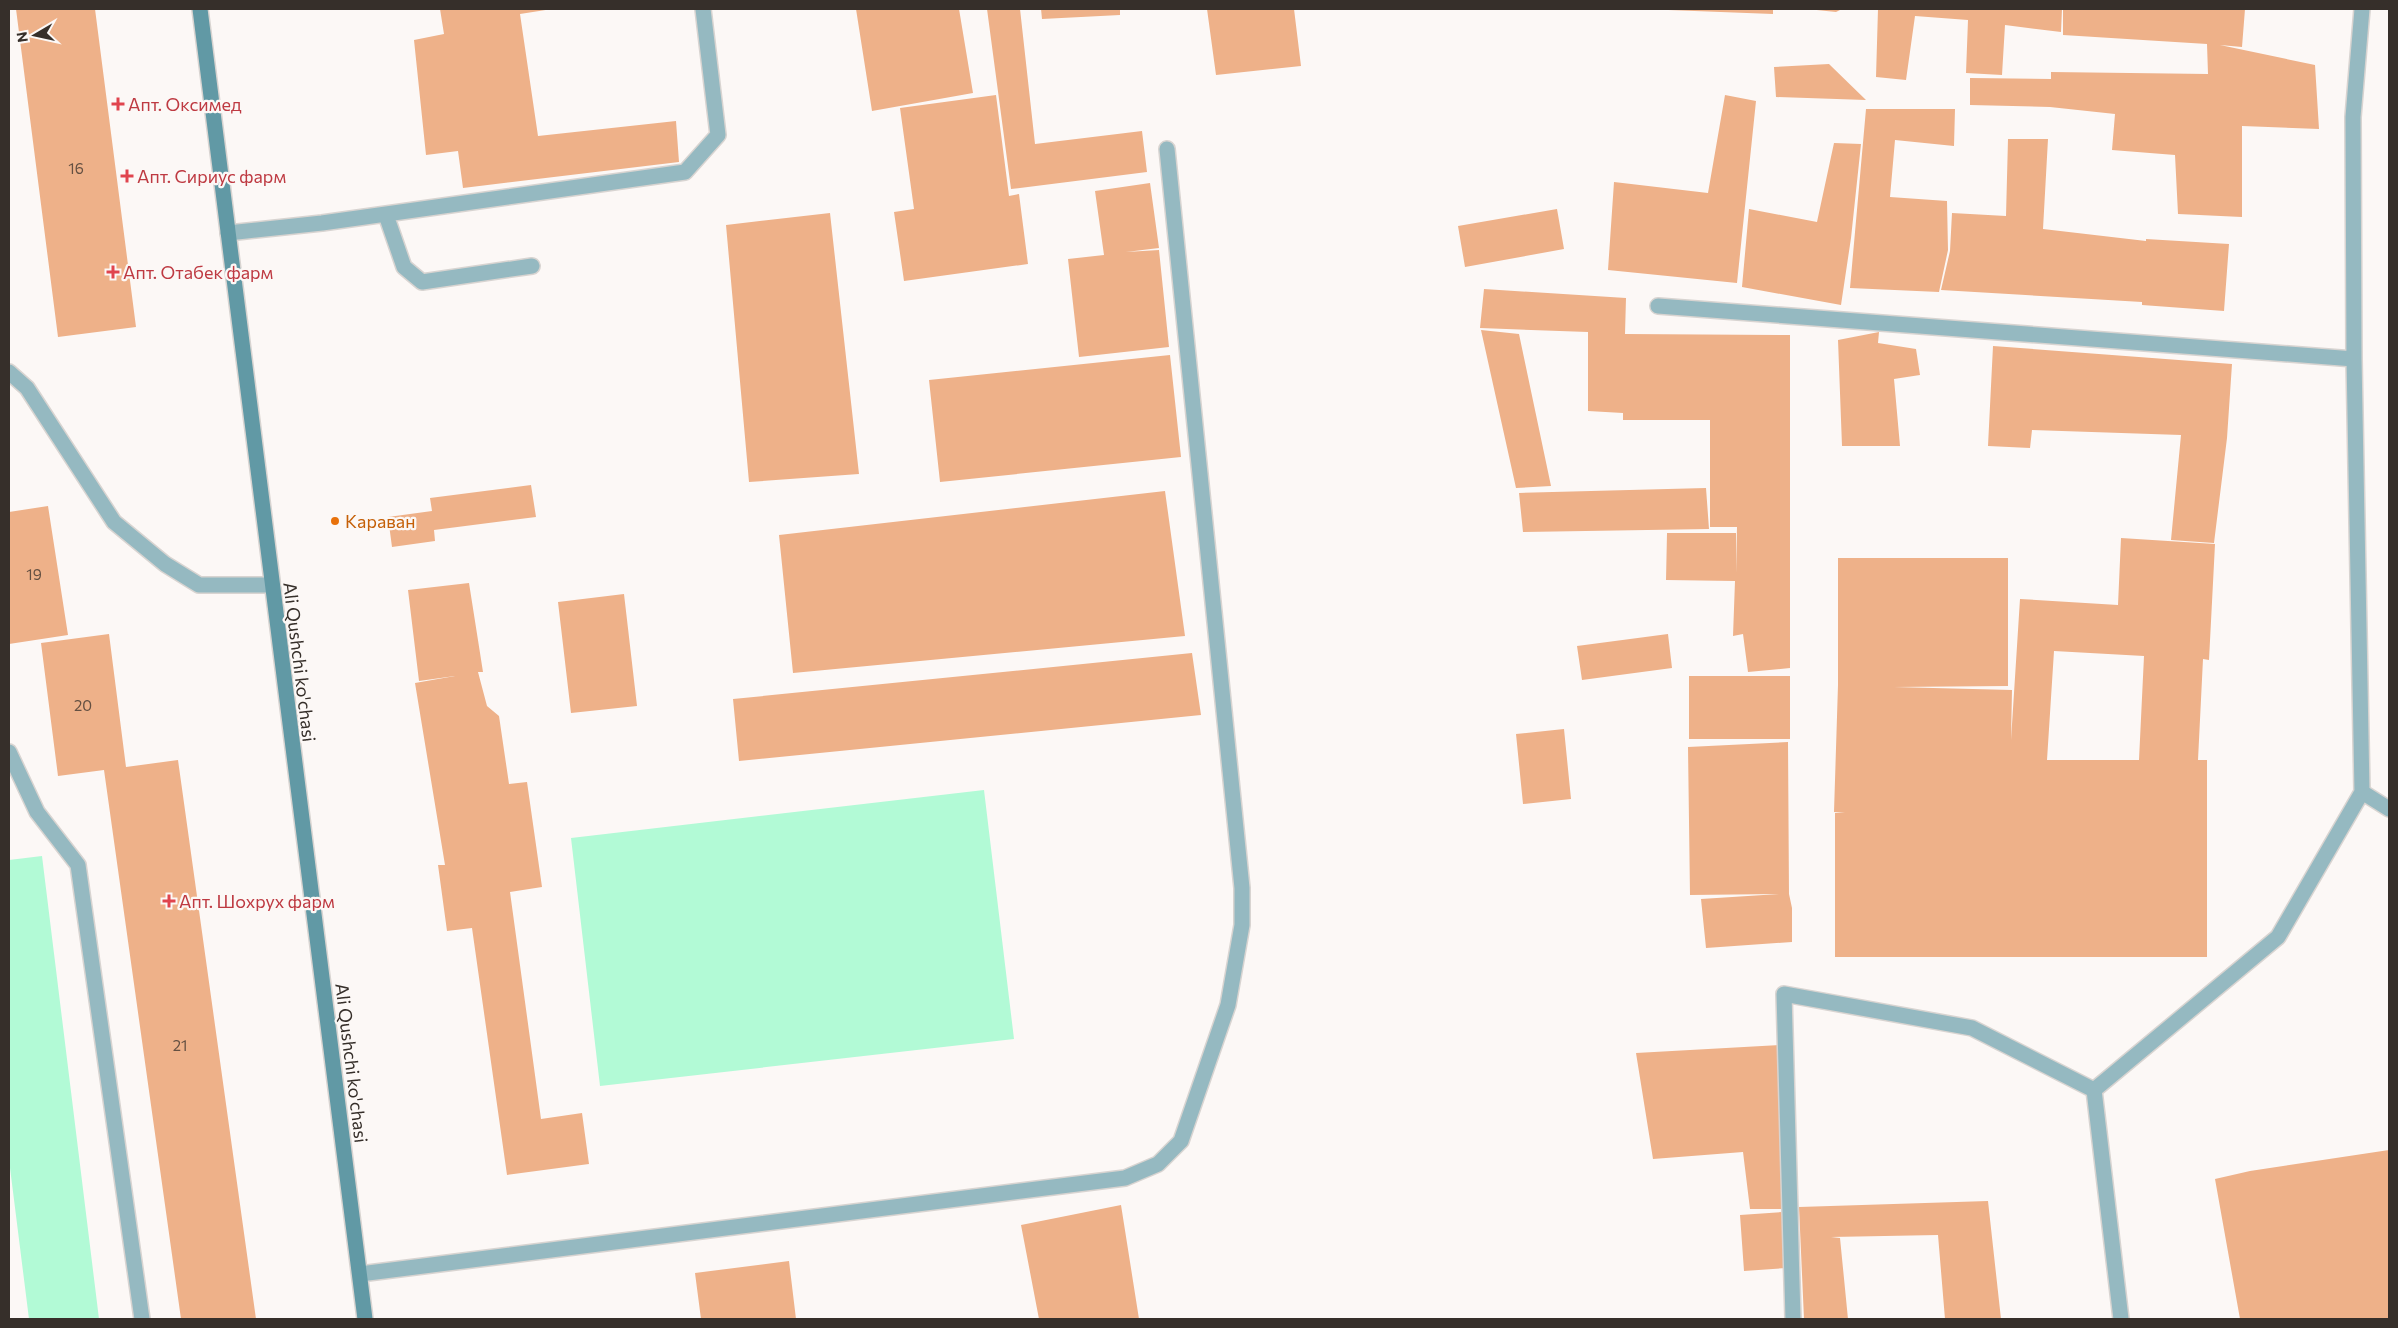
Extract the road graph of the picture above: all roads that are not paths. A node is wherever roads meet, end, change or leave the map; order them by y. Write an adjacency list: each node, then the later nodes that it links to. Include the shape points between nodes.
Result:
1 (200, 9): 6 (main road, Ali Qushchi ko'chasi)
2 (703, 9): 5 (street, via 718,135 685,172)
3 (2362, 9): 9 (street, via 2353,116)
4 (1167, 149): 16 (street, via 1242,888 1242,925 1228,1005 1181,1141 1158,1164 1125,1178)
5 (386, 214): 6 (street); 7 (street, via 404,267 422,282)
6 (228, 233): 11 (main road, Ali Qushchi ko'chasi)
7 (532, 266)
8 (1658, 306): 9 (street)
9 (2354, 359): 13 (street)
10 (9, 372): 11 (street, via 27,388 114,522 165,564 199,584)
11 (272, 585): 16 (main road, Ali Qushchi ko'chasi)
12 (9, 752): 17 (street, via 37,812 78,865)
13 (2362, 792): 14 (street); 15 (street, via 2278,937)
14 (2389, 809)
15 (2094, 1090): 19 (street, via 1972,1028 1784,994); 20 (street)
16 (360, 1274): 18 (main road, Ali Qushchi ko'chasi)
17 (142, 1319)
18 (365, 1319)
19 (1792, 1319)
20 (2121, 1319)

